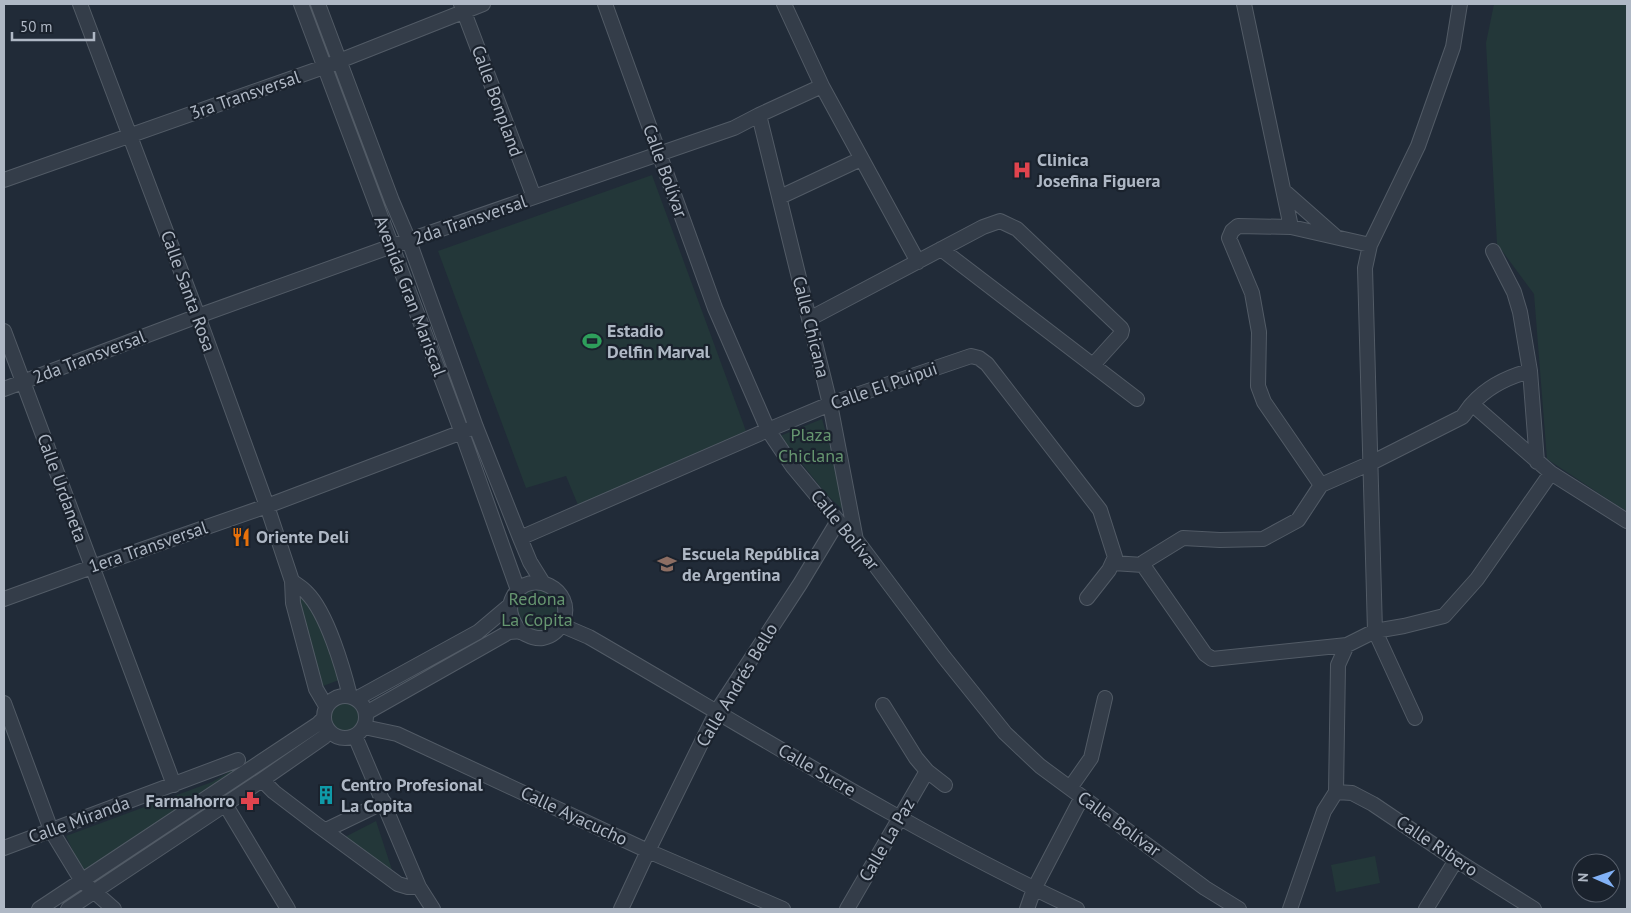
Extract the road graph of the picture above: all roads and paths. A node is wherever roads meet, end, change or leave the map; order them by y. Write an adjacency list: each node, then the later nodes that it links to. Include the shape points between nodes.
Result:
1 (80, 4): 14 (street, Calle Santa Rosa)
2 (300, 4): 11 (street, Avenida Gran Mariscal)
3 (318, 4): 10 (street, Avenida Gran Mariscal)
4 (483, 4): 9 (street, 3ra Transversal)
5 (605, 4): 15 (street, Calle Bolívar)
6 (784, 4): 12 (street)
7 (1244, 4): 18 (street)
8 (1460, 4): 24 (street, via 1453,47 1418,146)
9 (463, 7): 10 (street, 3ra Transversal); 19 (street, Calle Bonpland)
10 (340, 61): 11 (street, 3ra Transversal); 23 (street, Avenida Gran Mariscal)
11 (324, 68): 14 (street, 3ra Transversal); 25 (street, Avenida Gran Mariscal)
12 (822, 86): 13 (street, 2da Transversal); 16 (street)
13 (759, 115): 15 (street, 2da Transversal, via 734,128); 20 (street, Calle Chicana)
14 (130, 135): 17 (street, 3ra Transversal); 29 (street, Calle Santa Rosa)
15 (659, 154): 19 (street, 2da Transversal); 40 (street, Calle Bolívar, via 715,308)
16 (861, 160): 20 (street); 28 (street)
17 (4, 180)
18 (1284, 191): 21 (street); 22 (street)
19 (534, 197): 23 (street, 2da Transversal)
20 (780, 197): 30 (street, Calle Chicana)
21 (1291, 227): 22 (street); 45 (street, via 1238,226 1229,238 1252,294 1259,332 1258,386 1264,402)
22 (1338, 238): 24 (street)
23 (409, 241): 25 (street, 2da Transversal); 39 (street, Avenida Gran Mariscal)
24 (1370, 245): 43 (street, via 1365,268)
25 (392, 246): 29 (street, 2da Transversal); 41 (street, Avenida Gran Mariscal)
26 (942, 249): 28 (street); 32 (street); 32 (street, via 1000,221 1017,228 1121,328 1121,334)
27 (1493, 251): 33 (street, via 1514,292)
28 (918, 262): 30 (street)
29 (198, 316): 34 (street, 2da Transversal); 46 (street, Calle Santa Rosa)
30 (809, 320): 37 (street, Calle Chicana)
31 (4, 331): 34 (street, Calle Urdaneta)
32 (1093, 366): 36 (street)
33 (1530, 371): 38 (street, via 1497,383); 42 (street)
34 (23, 382): 35 (street, 2da Transversal); 53 (street, Calle Urdaneta)
35 (4, 389)
36 (1137, 399)
37 (830, 404): 40 (street, Calle El Puipui); 50 (street, Calle Chicana); 51 (street, Calle El Puipui, via 971,356 979,358 987,364 1100,510 1115,557)
38 (1472, 404): 42 (street); 43 (street, via 1462,417)
39 (476, 427): 41 (street, 1era Transversal); 49 (street, Avenida Gran Mariscal)
40 (768, 430): 47 (street, Calle Bolívar, via 793,467); 49 (street, Calle El Puipui)
41 (462, 433): 46 (street, 1era Transversal); 56 (street, Avenida Gran Mariscal)
42 (1537, 462): 44 (street)
43 (1371, 463): 45 (street); 61 (street)
44 (1551, 473): 48 (street); 61 (street, via 1478,579 1444,616)
45 (1321, 484): 52 (street, via 1298,520 1263,539 1183,538)
46 (267, 506): 53 (street, 1era Transversal); 54 (street, Calle Santa Rosa)
47 (838, 521): 50 (street, Calle Bolívar); 68 (street, Calle Andrés Bello)
48 (1627, 521)
49 (520, 538): 55 (street, Avenida Gran Mariscal, via 530,562)
50 (856, 541): 77 (street, Calle Bolívar, via 1005,733 1040,766)
51 (1113, 563): 52 (street); 57 (street)
52 (1142, 565): 63 (street, via 1205,654 1212,659)
53 (92, 567): 58 (street, 1era Transversal); 76 (street, Calle Urdaneta)
54 (292, 581): 64 (street, via 307,592 329,631); 70 (street, Calle Santa Rosa, via 293,603 302,642)
55 (544, 582): 56 (street, via 527,584); 60 (street, via 562,596 566,611)
56 (518, 590): 59 (street)
57 (1087, 598)
58 (4, 599)
59 (510, 605): 62 (street, via 511,620); 64 (street, via 478,632)
60 (561, 625): 62 (street, via 553,634 542,638); 68 (street, Calle Sucre, via 589,636)
61 (1375, 631): 63 (street); 69 (street)
62 (520, 632): 71 (street, via 509,632)
63 (1347, 645): 78 (street, via 1338,665)
64 (353, 697): 70 (street, via 337,697); 71 (street, via 363,705)
65 (1105, 698): 77 (street, via 1091,758)
66 (4, 703): 83 (street)
67 (883, 705): 73 (street)
68 (717, 711): 82 (street, Calle Sucre); 86 (street, Calle Andrés Bello)
69 (1415, 718)
70 (327, 719): 71 (street, via 341,738); 74 (street, via 324,737); 88 (street)
71 (362, 725): 80 (street); 86 (street, Calle Ayacucho, via 397,734)
72 (238, 760): 76 (street, Calle Miranda)
73 (927, 771): 75 (street); 82 (street, Calle La Paz)
74 (262, 780): 81 (street); 84 (street)
75 (945, 784)
76 (174, 785): 83 (street, Calle Miranda)
77 (1070, 788): 79 (street, Calle Bolívar)
78 (1336, 792): 87 (street, Calle Ribero, via 1352,793 1373,804); 103 (street, via 1324,811)
79 (1082, 797): 90 (street); 102 (street, Calle Bolívar, via 1205,888)
80 (384, 802): 84 (street); 89 (street)
81 (225, 804): 91 (street); 95 (street)
82 (900, 819): 90 (street, Calle Sucre); 99 (street, Calle La Paz)
83 (51, 830): 85 (street, Calle Miranda); 88 (street)
84 (326, 830): 89 (street, via 398,884)
85 (4, 848)
86 (648, 851): 97 (street, Calle Andrés Bello); 98 (street, Calle Ayacucho)
87 (1456, 860): 104 (street); 105 (street, Calle Ribero)
88 (82, 881): 91 (street); 92 (street)
89 (420, 887): 96 (street)
90 (1034, 889): 100 (street); 101 (street, Calle Sucre)
91 (95, 892): 93 (street); 94 (street)
92 (39, 909)
93 (68, 909)
94 (114, 909)
95 (288, 909)
96 (433, 909)
97 (621, 909)
98 (783, 909)
99 (847, 909)
100 (1027, 909)
101 (1077, 909)
102 (1239, 909)
103 (1290, 909)
104 (1426, 909)
105 (1534, 909)

